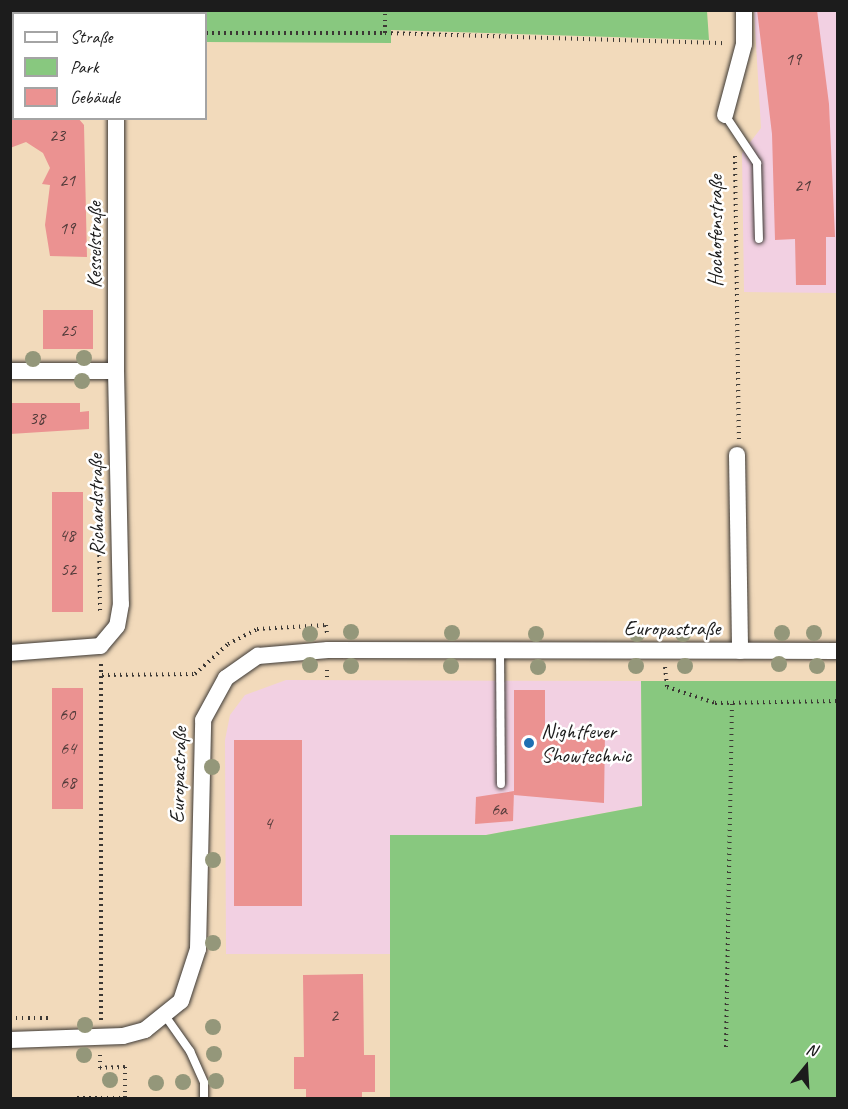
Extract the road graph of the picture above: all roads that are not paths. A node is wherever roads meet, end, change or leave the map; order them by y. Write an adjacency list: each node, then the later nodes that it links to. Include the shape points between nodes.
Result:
1 (744, 10): 2 (street, via 744,44)
2 (725, 115): 4 (lane, via 757,163)
3 (116, 120): 6 (street, Kesselstraße)
4 (759, 239)
5 (10, 371): 6 (street)
6 (116, 371): 11 (street, Richardstraße, via 121,604 117,626 100,646)
7 (737, 455): 9 (street, Europastraße)
8 (500, 650): 9 (street, Europastraße); 12 (lane); 13 (street, Europastraße, via 287,651 258,656 226,678 209,700 199,742 198,949 181,1002)
9 (740, 651): 10 (street, Europastraße)
10 (837, 651)
11 (10, 653)
12 (501, 784)
13 (166, 1017): 14 (street, Europastraße, via 145,1030 100,1039); 15 (lane, via 190,1051 204,1083)
14 (10, 1040)
15 (204, 1098)

